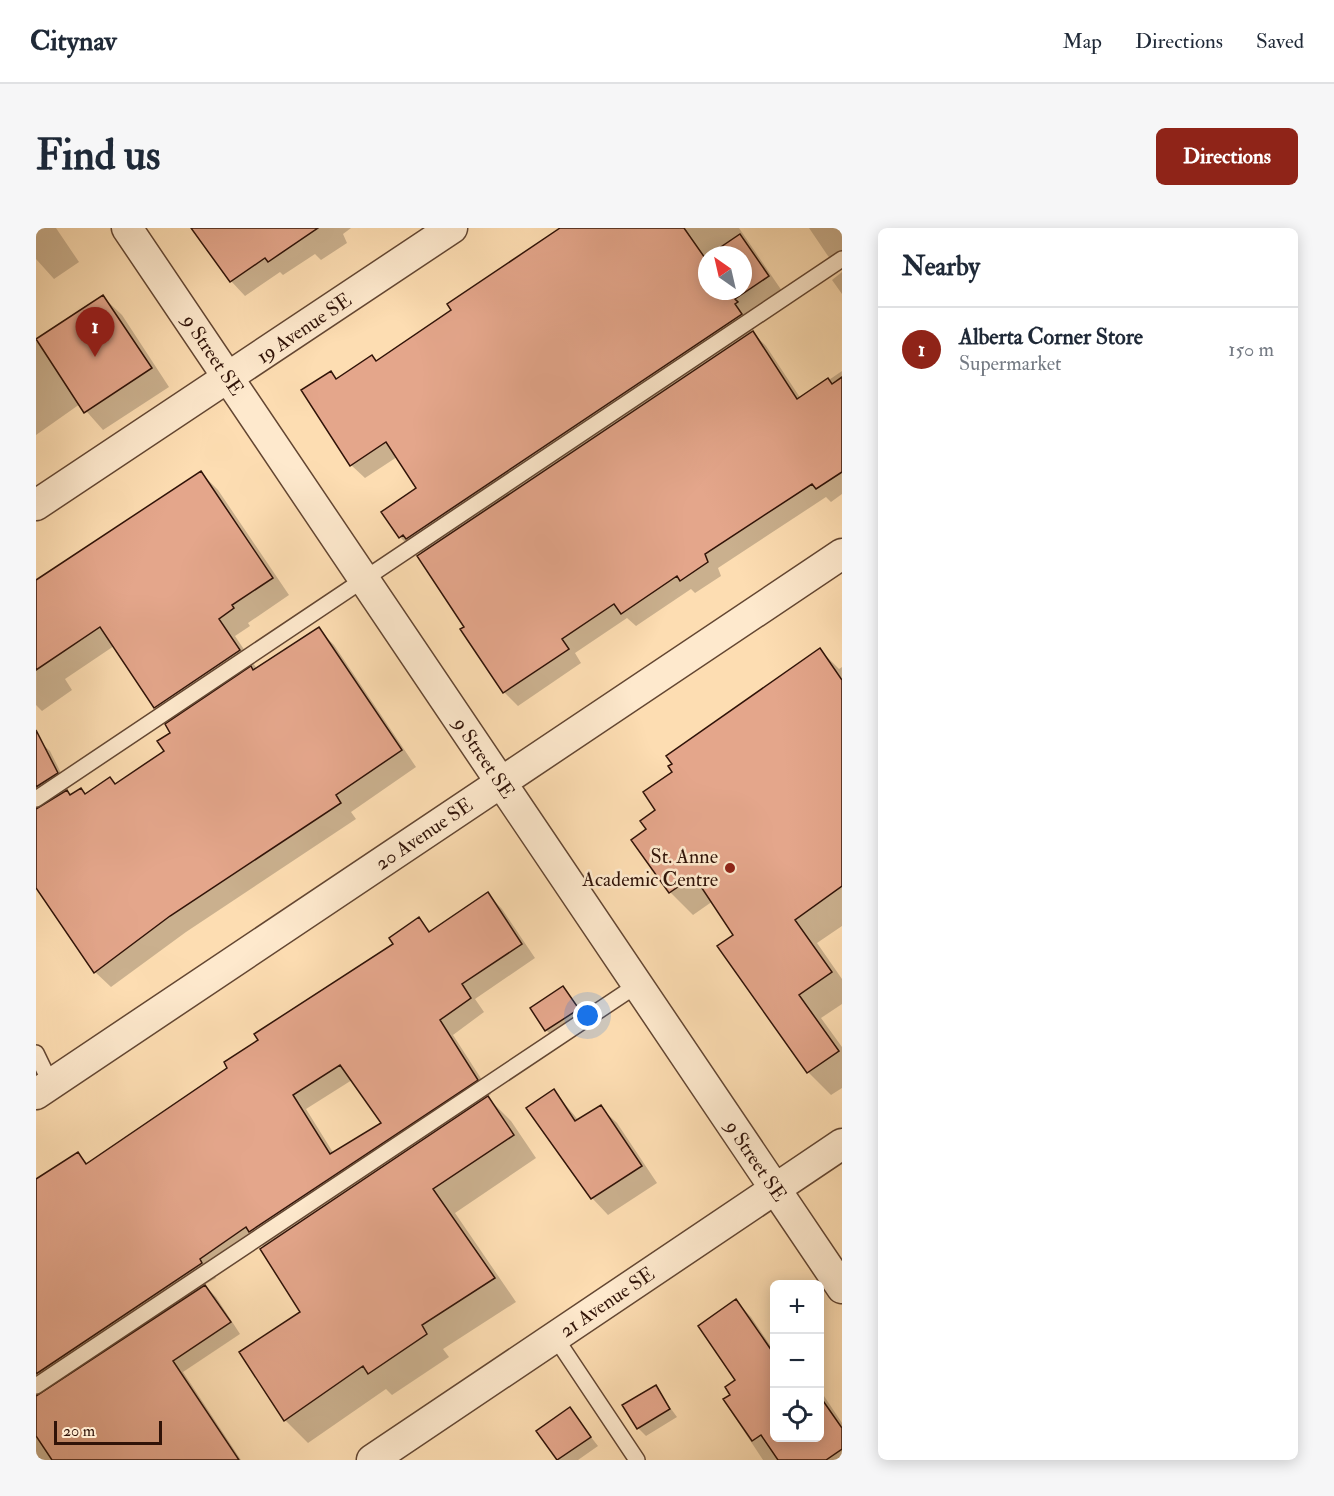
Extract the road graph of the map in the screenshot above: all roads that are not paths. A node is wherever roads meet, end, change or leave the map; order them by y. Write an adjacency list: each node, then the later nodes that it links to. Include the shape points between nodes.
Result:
1 (127, 228): 4 (street, 9 Street SE)
2 (452, 228): 4 (street, 19 Avenue SE)
3 (842, 259): 7 (lane)
4 (229, 379): 5 (street, 19 Avenue SE); 7 (street, 9 Street SE)
5 (36, 506)
6 (842, 554): 8 (street, 20 Avenue SE)
7 (364, 580): 8 (street, 9 Street SE); 9 (lane)
8 (501, 783): 10 (street, 9 Street SE); 12 (street, 20 Avenue SE)
9 (36, 799)
10 (638, 985): 14 (street, 9 Street SE); 17 (lane)
11 (36, 1053): 12 (lane)
12 (43, 1089)
13 (842, 1144): 14 (street, 21 Avenue SE)
14 (775, 1189): 15 (street, 9 Street SE); 16 (street, 21 Avenue SE)
15 (842, 1288)
16 (555, 1337): 18 (street, 21 Avenue SE); 19 (lane)
17 (36, 1386)
18 (372, 1460)
19 (637, 1460)

